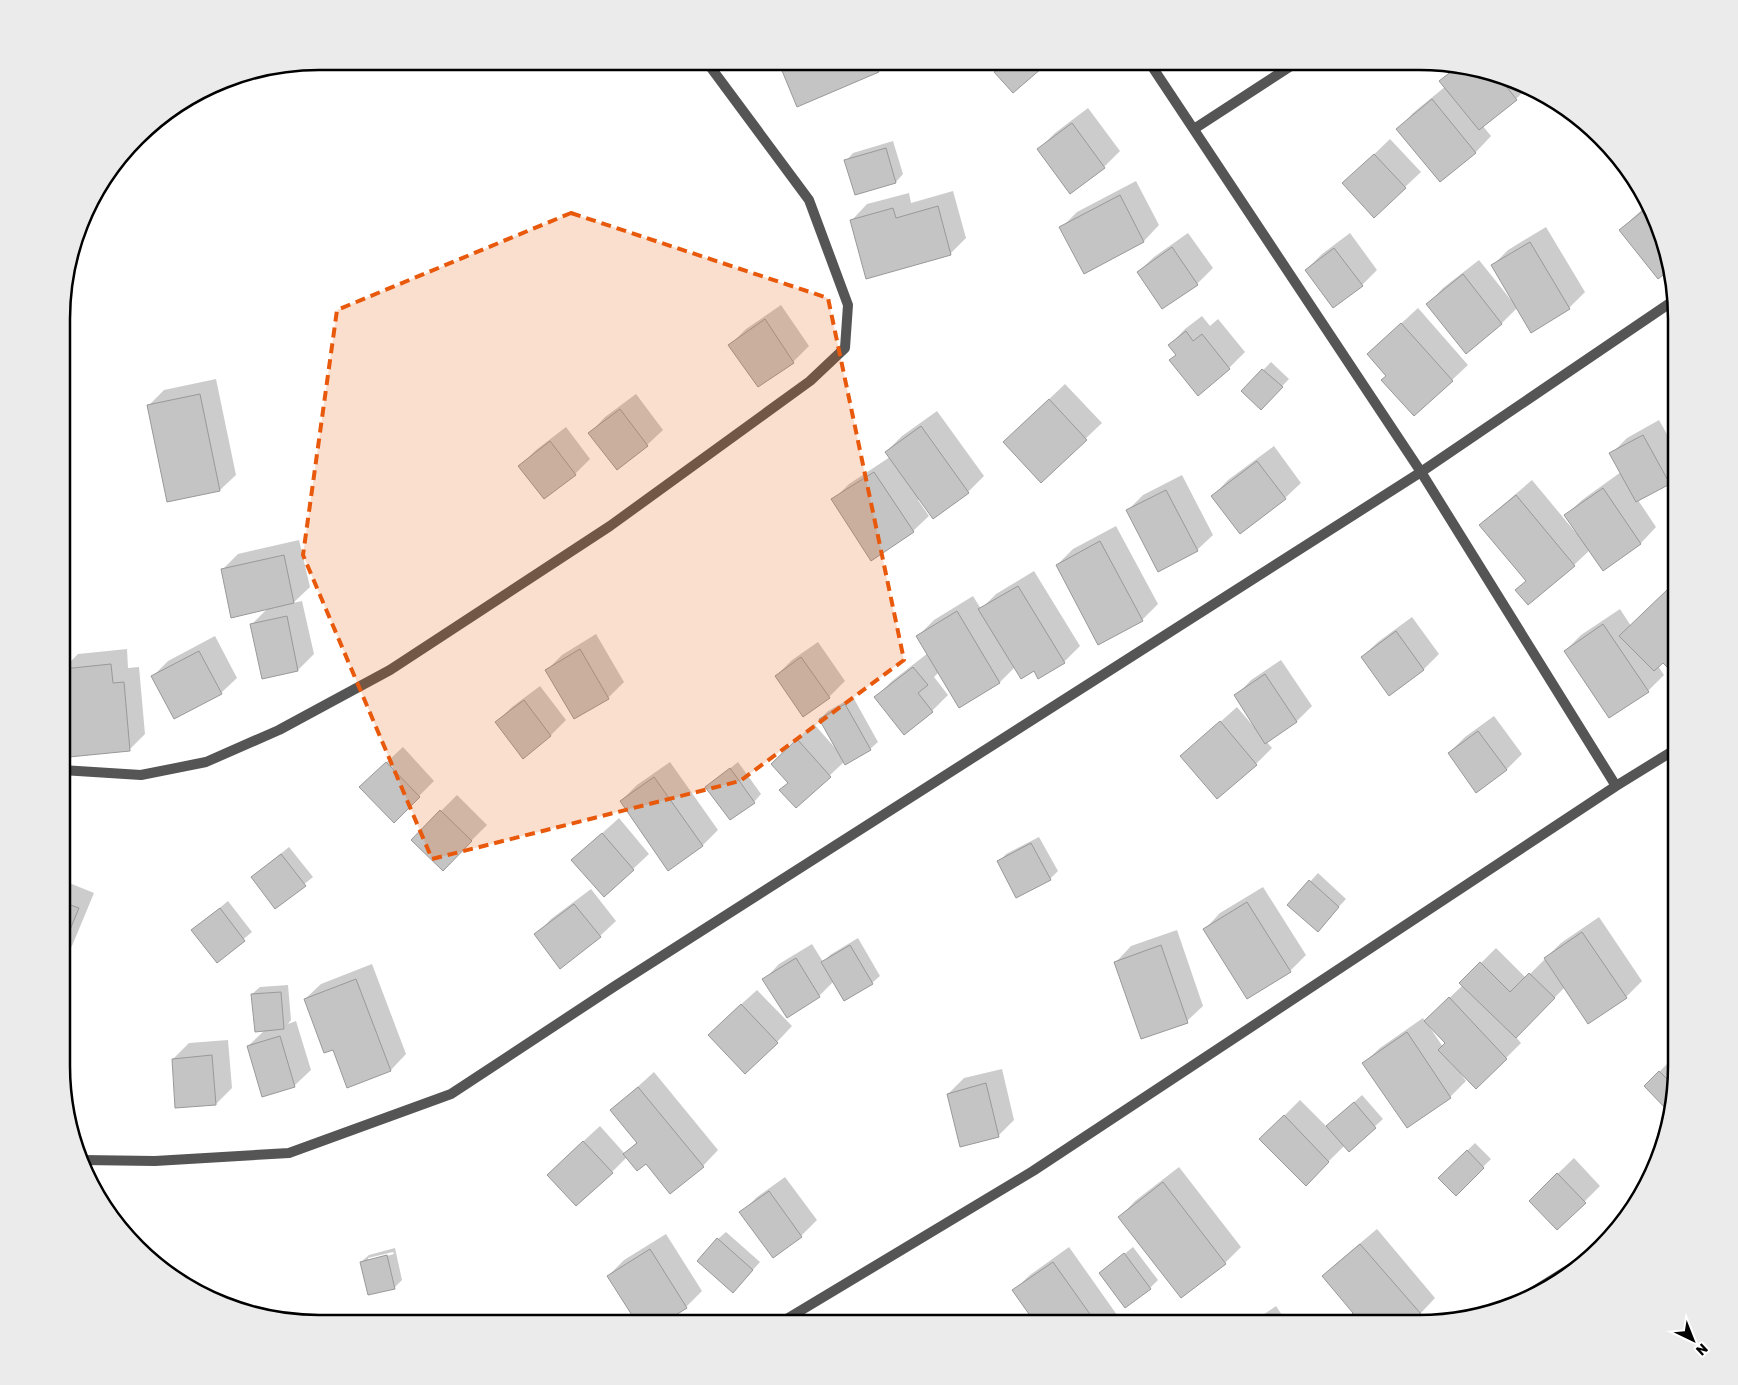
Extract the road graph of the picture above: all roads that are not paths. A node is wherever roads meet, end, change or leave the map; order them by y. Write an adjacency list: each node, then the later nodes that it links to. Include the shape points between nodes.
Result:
1 (713, 70): 8 (street, via 810,200 848,305 845,348 810,381 610,526 390,670 278,730 206,762 141,775)
2 (1154, 70): 4 (street)
3 (1285, 70): 4 (street)
4 (1194, 129): 6 (street)
5 (1667, 305): 6 (street)
6 (1421, 472): 9 (street); 10 (street, via 451,1094 289,1153 155,1161)
7 (1668, 754): 9 (street)
8 (70, 771)
9 (1616, 786): 11 (street, via 1033,1171)
10 (89, 1160)
11 (795, 1315)

